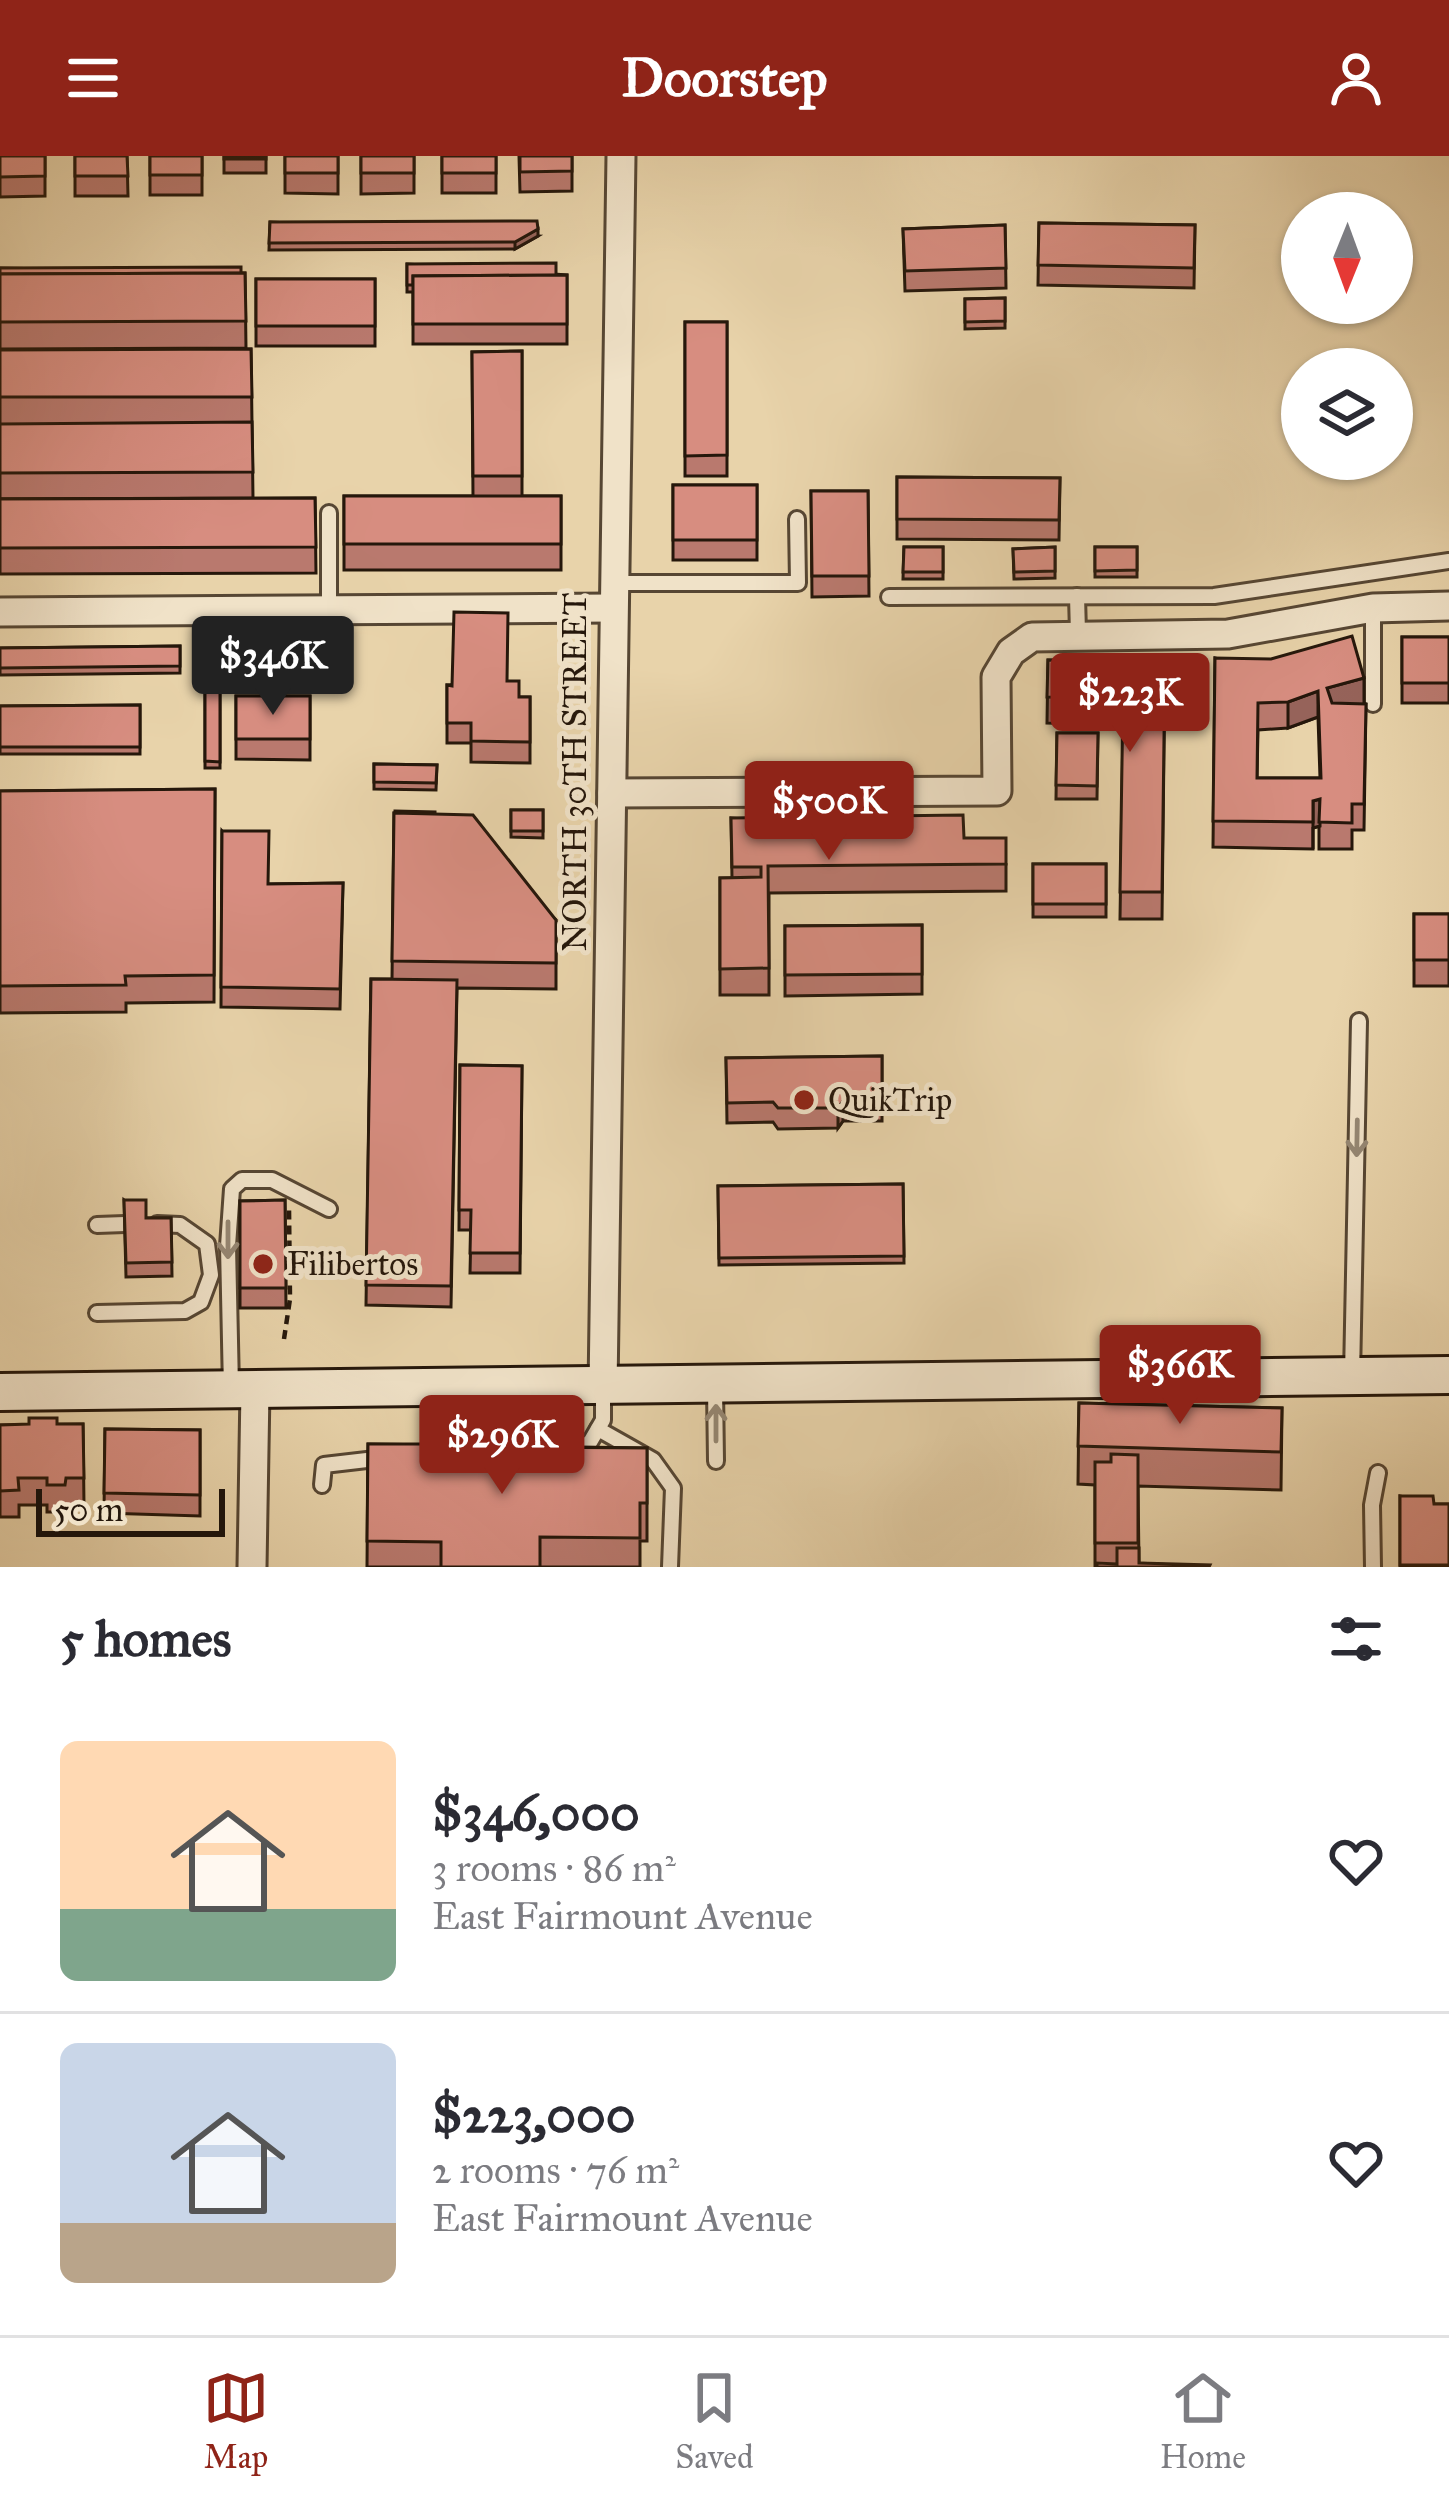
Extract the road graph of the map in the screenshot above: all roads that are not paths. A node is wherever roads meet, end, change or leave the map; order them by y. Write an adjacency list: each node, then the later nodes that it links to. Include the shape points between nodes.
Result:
1 (622, 156): 5 (street, NORTH 30TH STREET)
2 (329, 513): 10 (lane)
3 (797, 519): 5 (lane, via 798,583)
4 (1449, 561): 6 (lane, via 1214,596)
5 (612, 596): 10 (street); 14 (street, NORTH 30TH STREET)
6 (1077, 596): 7 (lane); 12 (lane)
7 (889, 597)
8 (1449, 606): 9 (street)
9 (1373, 608): 12 (street, via 1228,634); 13 (lane)
10 (329, 609): 11 (street)
11 (0, 612)
12 (1078, 634): 14 (street, via 1032,637 997,677 997,791)
13 (1373, 704)
14 (612, 793): 24 (street, NORTH 30TH STREET)
15 (1359, 1021): 22 (lane, one-way to 22)
16 (329, 1209): 26 (lane, one-way to 26, via 272,1180 242,1180 232,1189)
17 (146, 1224): 20 (lane, via 180,1226 207,1244 211,1275 201,1302 185,1311)
18 (97, 1225): 19 (lane)
19 (125, 1225)
20 (97, 1313)
21 (1449, 1375): 22 (main road)
22 (1352, 1377): 23 (main road)
23 (716, 1386): 24 (main road); 34 (lane, one-way to 23)
24 (603, 1388): 25 (main road); 28 (lane)
25 (438, 1389): 26 (main road); 31 (lane)
26 (243, 1390): 27 (main road); 37 (street)
27 (0, 1392)
28 (598, 1429): 29 (lane, via 590,1444); 38 (lane, via 653,1460 673,1488)
29 (504, 1448)
30 (462, 1450): 31 (lane)
31 (440, 1451): 32 (lane)
32 (417, 1454)
33 (394, 1456): 36 (lane, via 324,1465)
34 (716, 1461)
35 (1378, 1473): 39 (lane)
36 (322, 1486)
37 (252, 1567)
38 (670, 1567)
39 (1373, 1567)

